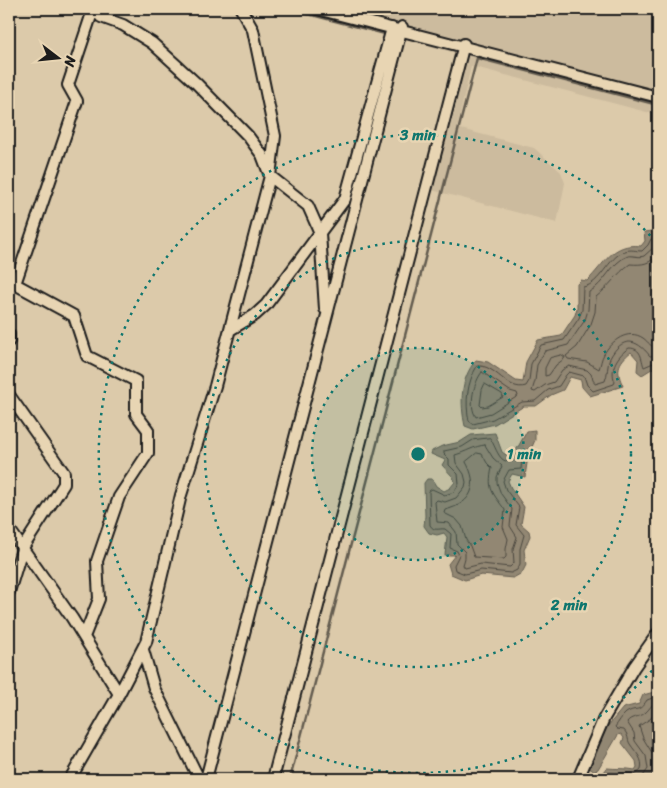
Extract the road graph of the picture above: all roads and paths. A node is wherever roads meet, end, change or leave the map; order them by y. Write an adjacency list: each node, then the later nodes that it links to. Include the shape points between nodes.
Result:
1 (103, 9): 7 (street, via 101,17 152,43 196,83 248,136 262,155); 9 (street, via 90,16 68,85 78,101)
2 (241, 9): 7 (street, via 253,30 275,136)
3 (317, 9): 4 (street)
4 (398, 28): 5 (street); 8 (street, via 345,199); 10 (street)
5 (464, 45): 6 (street); 25 (street)
6 (658, 97)
7 (270, 176): 8 (street, via 308,206); 11 (street)
8 (320, 234): 10 (street); 11 (street, via 266,305)
9 (12, 286): 19 (street, via 74,316 87,356 136,382 136,414 148,430 148,453 119,497 97,561 99,599)
10 (326, 317): 24 (street)
11 (230, 330): 20 (street, via 181,495)
12 (9, 334): 13 (street)
13 (9, 341)
14 (9, 395): 16 (street, via 64,473 64,484)
15 (9, 529): 16 (street)
16 (22, 549): 17 (street); 19 (street)
17 (9, 592)
18 (658, 633): 26 (street, via 604,718)
19 (84, 637): 21 (street)
20 (143, 650): 21 (street); 23 (street, via 154,688)
21 (119, 694): 22 (street)
22 (70, 779)
23 (199, 779)
24 (206, 779)
25 (273, 779)
26 (578, 779)

